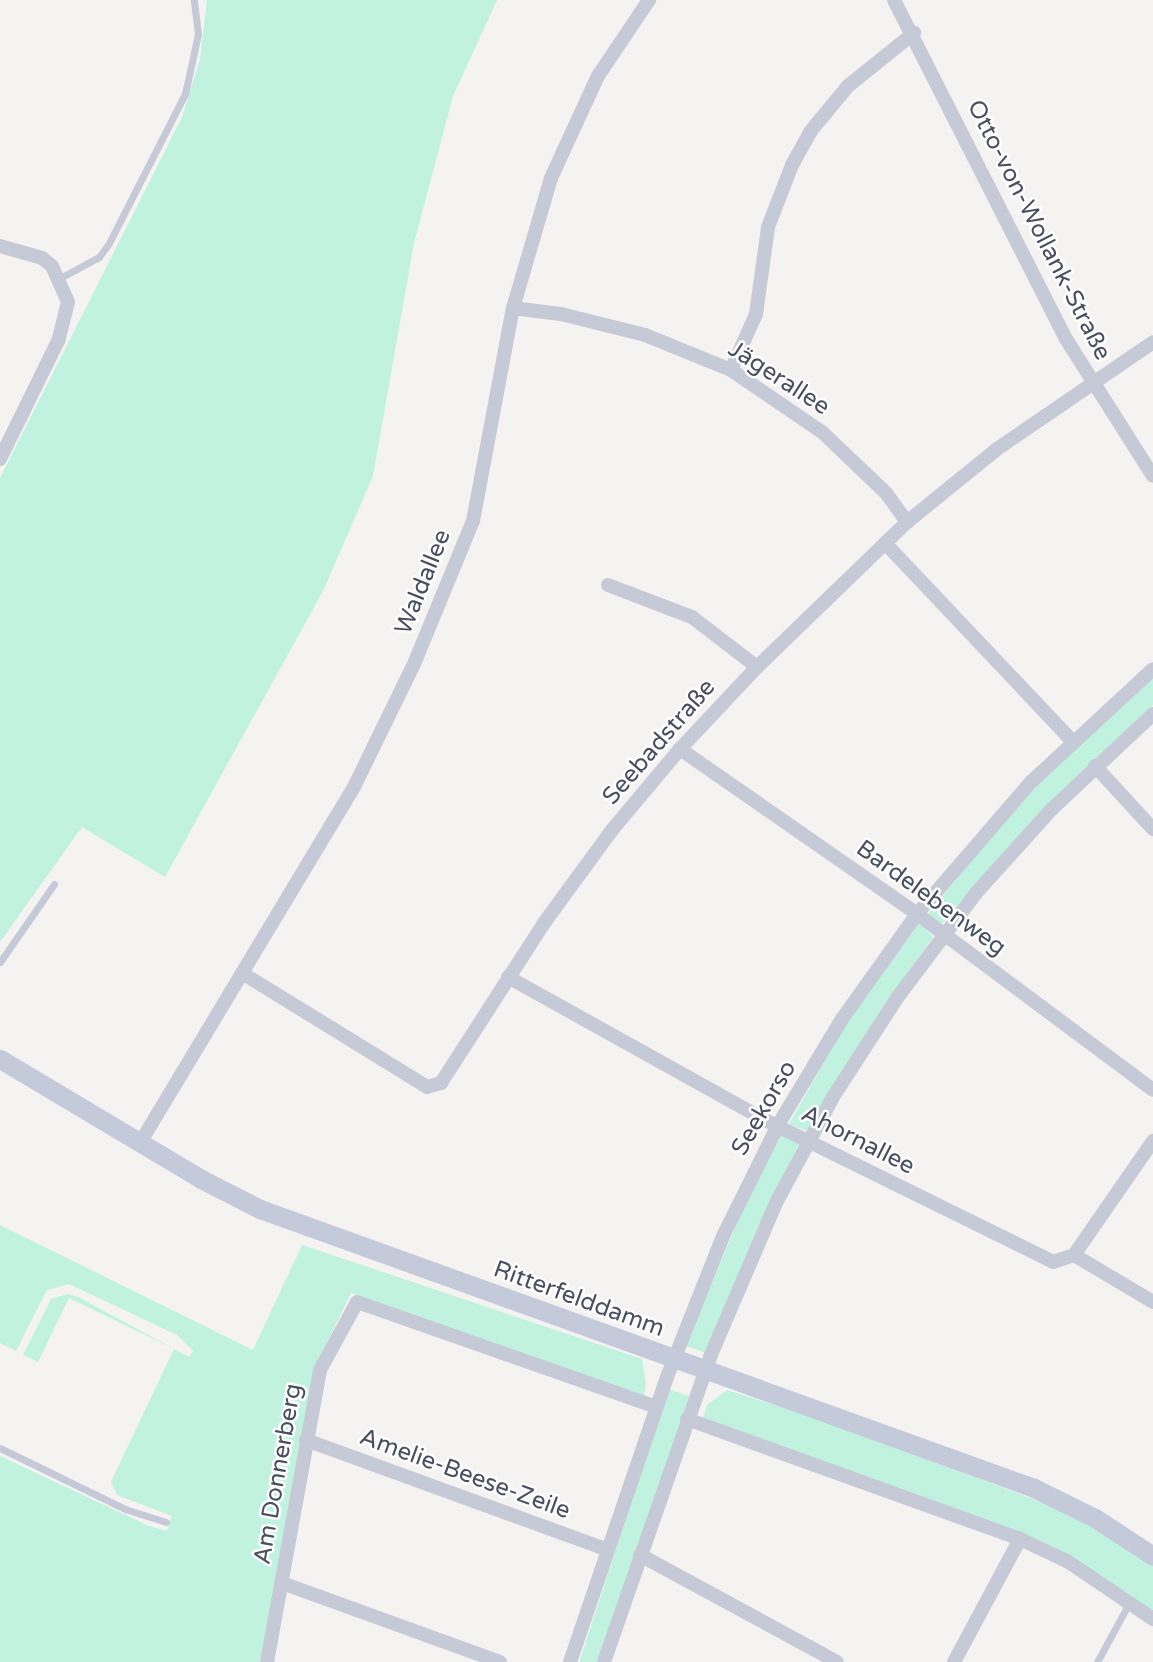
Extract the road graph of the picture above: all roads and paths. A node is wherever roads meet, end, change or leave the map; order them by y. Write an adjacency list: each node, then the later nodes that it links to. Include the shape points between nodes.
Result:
1 (194, 0): 6 (lane, via 198,34 185,94 109,243 99,257)
2 (649, 0): 7 (street, Waldallee, via 576,118 534,227)
3 (894, 0): 4 (street, Otto-von-Wollank-Straße)
4 (914, 33): 9 (street, via 848,86 810,132 792,165 768,228 756,314); 10 (street, Otto-von-Wollank-Straße, via 1038,286)
5 (0, 246): 6 (street, via 42,258)
6 (60, 278): 11 (street, via 68,302 66,322)
7 (513, 308): 9 (street, Jägerallee, via 561,314 645,335); 27 (street, Waldallee, via 479,494 444,596 364,770)
8 (1153, 342): 10 (street, Seebadstraße)
9 (731, 370): 13 (street, Jägerallee, via 822,432 886,494)
10 (1091, 382): 12 (street, Otto-von-Wollank-Straße); 13 (street, Seebadstraße)
11 (0, 458)
12 (1153, 476)
13 (907, 522): 14 (street, Seebadstraße)
14 (885, 543): 16 (street, Seebadstraße); 19 (street)
15 (608, 585): 16 (street, via 692,617)
16 (757, 667): 20 (street, Seebadstraße)
17 (1153, 670): 19 (street, Seekorso)
18 (1153, 714): 21 (street)
19 (1072, 741): 24 (street, Seekorso, via 990,825)
20 (680, 748): 24 (street, Bardelebenweg); 28 (street, Seebadstraße, via 612,831)
21 (1095, 766): 22 (street); 25 (street, via 1010,853)
22 (1153, 829)
23 (54, 884): 26 (lane)
24 (917, 914): 25 (street, Bardelebenweg); 31 (street, Seekorso, via 842,1019)
25 (943, 934): 30 (street, Bardelebenweg); 32 (street, via 871,1037)
26 (0, 962)
27 (242, 973): 28 (street, Seebadstraße, via 426,1087 442,1083); 34 (street, Waldallee)
28 (508, 977): 31 (street, Ahornallee)
29 (0, 1059): 34 (main road, Ritterfelddamm)
30 (1153, 1090)
31 (778, 1125): 32 (street, Ahornallee); 37 (street, Seekorso, via 724,1234)
32 (808, 1141): 35 (street, Ahornallee, via 1053,1262); 38 (street, via 767,1222)
33 (1153, 1141): 35 (street)
34 (140, 1143): 37 (main road, Ritterfelddamm, via 260,1209)
35 (1074, 1255): 36 (street)
36 (1153, 1302)
37 (673, 1360): 38 (main road, Ritterfelddamm); 39 (street, Seekorso)
38 (704, 1372): 40 (street); 47 (main road, Ritterfelddamm, via 1034,1488 1086,1513)
39 (656, 1407): 41 (street, Am Donnerberg, via 357,1302 320,1370); 45 (street, Seekorso)
40 (687, 1419): 44 (street); 46 (street)
41 (306, 1440): 45 (street, Amelie-Beese-Zeile); 48 (street, Am Donnerberg)
42 (0, 1448): 43 (lane, via 125,1509)
43 (166, 1522)
44 (1020, 1539): 49 (street, via 1067,1561); 56 (street)
45 (608, 1550): 53 (street, Seekorso)
46 (640, 1555): 54 (street); 55 (street)
47 (1153, 1556)
48 (282, 1583): 51 (street, Am Donnerberg); 52 (street)
49 (1129, 1603): 50 (street); 57 (lane)
50 (1153, 1619)
51 (268, 1662)
52 (500, 1662)
53 (570, 1662)
54 (604, 1662)
55 (837, 1662)
56 (954, 1662)
57 (1097, 1662)

